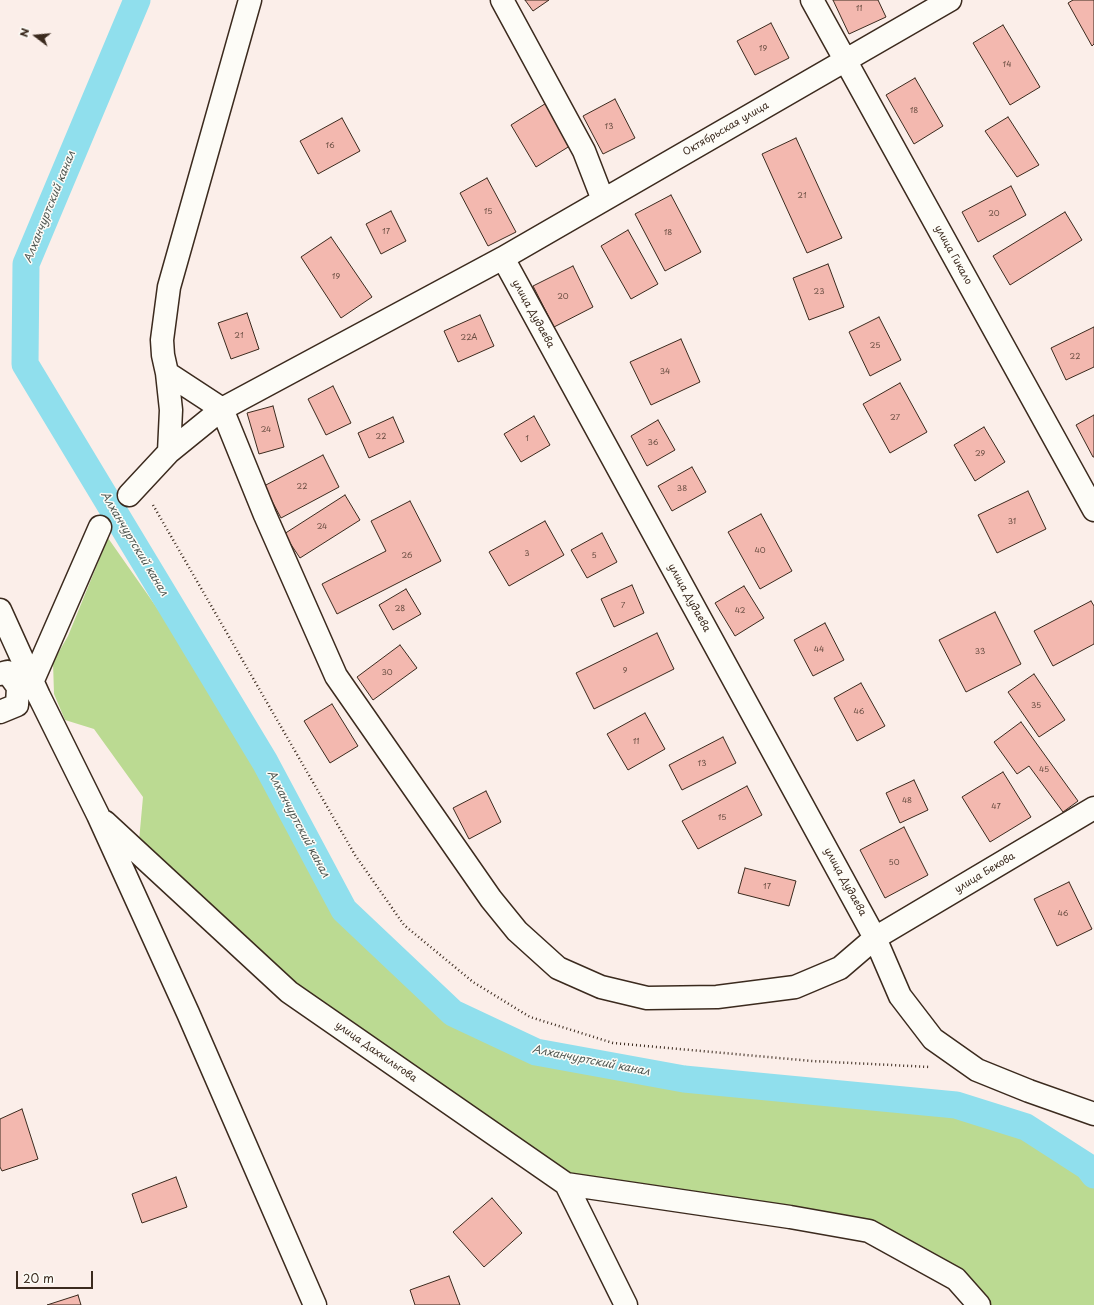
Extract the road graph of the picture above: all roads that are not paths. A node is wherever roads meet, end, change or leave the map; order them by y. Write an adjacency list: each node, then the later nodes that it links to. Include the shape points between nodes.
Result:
1 (250, 0): 8 (street, via 169,287 162,340 162,356)
2 (502, 0): 6 (street, via 584,151)
3 (812, 0): 5 (street, улица Гикало)
4 (950, 0): 5 (street, Октябрьская улица)
5 (845, 60): 6 (street, Октябрьская улица); 12 (street, улица Гикало)
6 (603, 200): 7 (street, Октябрьская улица)
7 (503, 258): 9 (street, Октябрьская улица); 20 (street, улица Дудаева)
8 (167, 373): 9 (street); 10 (street, via 171,410)
9 (222, 409): 10 (street, Октябрьская улица); 20 (street, улица Бекова, via 265,516 336,676 491,899 517,932 558,968 601,987 647,998 717,997 795,987 840,968)
10 (169, 452): 11 (street, Октябрьская улица)
11 (129, 495)
12 (1094, 510)
13 (100, 527): 16 (street)
14 (0, 610): 16 (street)
15 (0, 674): 16 (street, via 7,672)
16 (25, 683): 17 (street, via 17,705); 19 (street)
17 (0, 712)
18 (1094, 808): 20 (street, улица Бекова)
19 (98, 815): 22 (street, улица Дахкильгова, via 289,992); 23 (street, via 188,1013)
20 (875, 938): 21 (street, улица Дудаева, via 900,996 933,1039 977,1070)
21 (1094, 1114)
22 (566, 1184): 24 (street, улица Дахкильгова); 25 (street, via 869,1231 956,1279)
23 (315, 1305)
24 (626, 1305)
25 (979, 1305)

